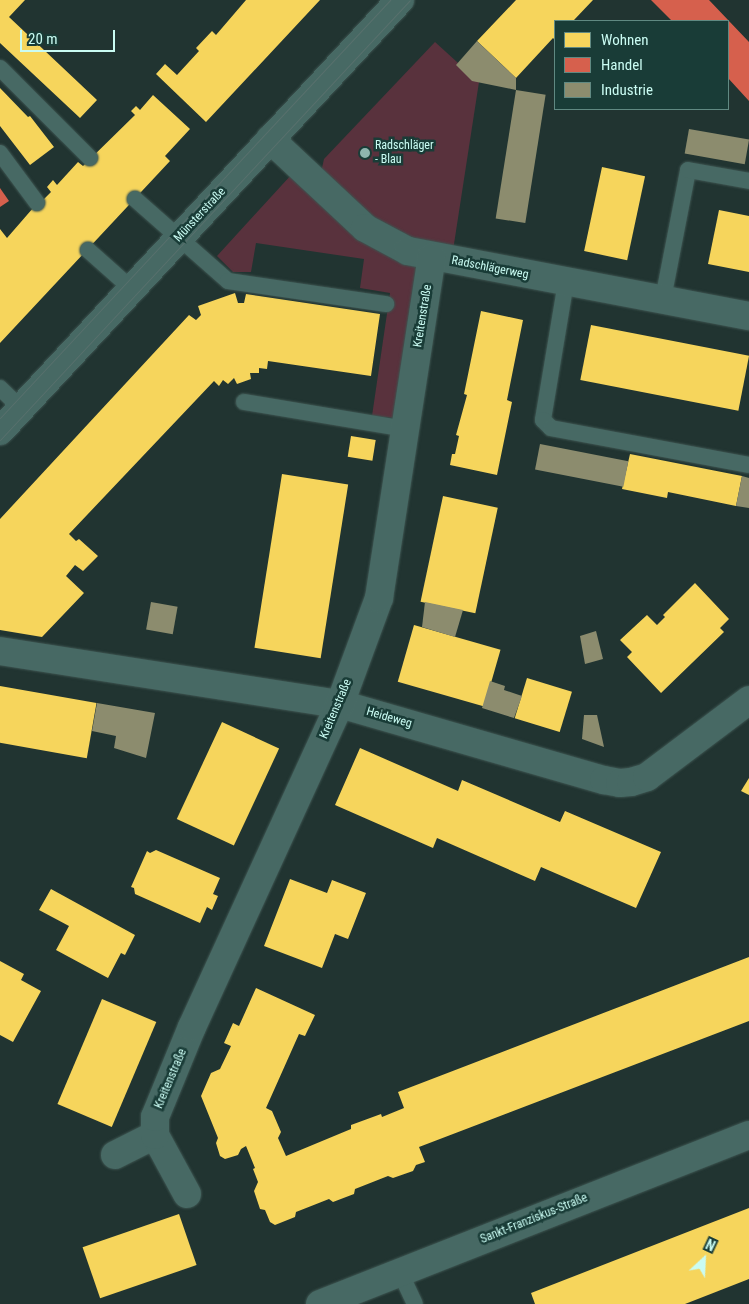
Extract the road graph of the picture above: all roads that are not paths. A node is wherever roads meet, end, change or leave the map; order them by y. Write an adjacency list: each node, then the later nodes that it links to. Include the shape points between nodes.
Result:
1 (400, 0): 3 (street, Münsterstraße)
2 (0, 68): 5 (lane)
3 (270, 139): 9 (street, Münsterstraße); 11 (street, Radschlägerweg, via 365,228 408,251)
4 (0, 153): 8 (lane)
5 (90, 158)
6 (749, 181): 14 (lane, via 688,170)
7 (135, 199): 9 (lane)
8 (37, 203)
9 (179, 238): 13 (street, Münsterstraße); 15 (lane, via 228,281)
10 (88, 250): 13 (lane)
11 (432, 257): 12 (street, Radschlägerweg); 20 (street, Kreitenstraße)
12 (566, 282): 14 (street, Radschlägerweg); 22 (lane, via 543,420 551,428)
13 (132, 290): 19 (street, Münsterstraße)
14 (663, 300): 16 (street, Radschlägerweg)
15 (386, 304)
16 (749, 316)
17 (0, 388): 19 (lane)
18 (244, 402): 20 (lane)
19 (21, 408): 21 (street, Münsterstraße)
20 (405, 429): 25 (street, Kreitenstraße, via 379,598)
21 (0, 431)
22 (749, 465)
23 (0, 651): 25 (street, Heideweg)
24 (749, 700): 25 (street, Heideweg, via 647,777 620,783)
25 (340, 704): 26 (street, Kreitenstraße, via 162,1095 155,1117)
26 (155, 1135): 28 (street); 29 (street)
27 (749, 1135): 30 (street, Sankt-Franziskus-Straße)
28 (115, 1155)
29 (187, 1194)
30 (400, 1272): 31 (street, Sankt-Franziskus-Straße); 32 (lane)
31 (320, 1304)
32 (415, 1304)

